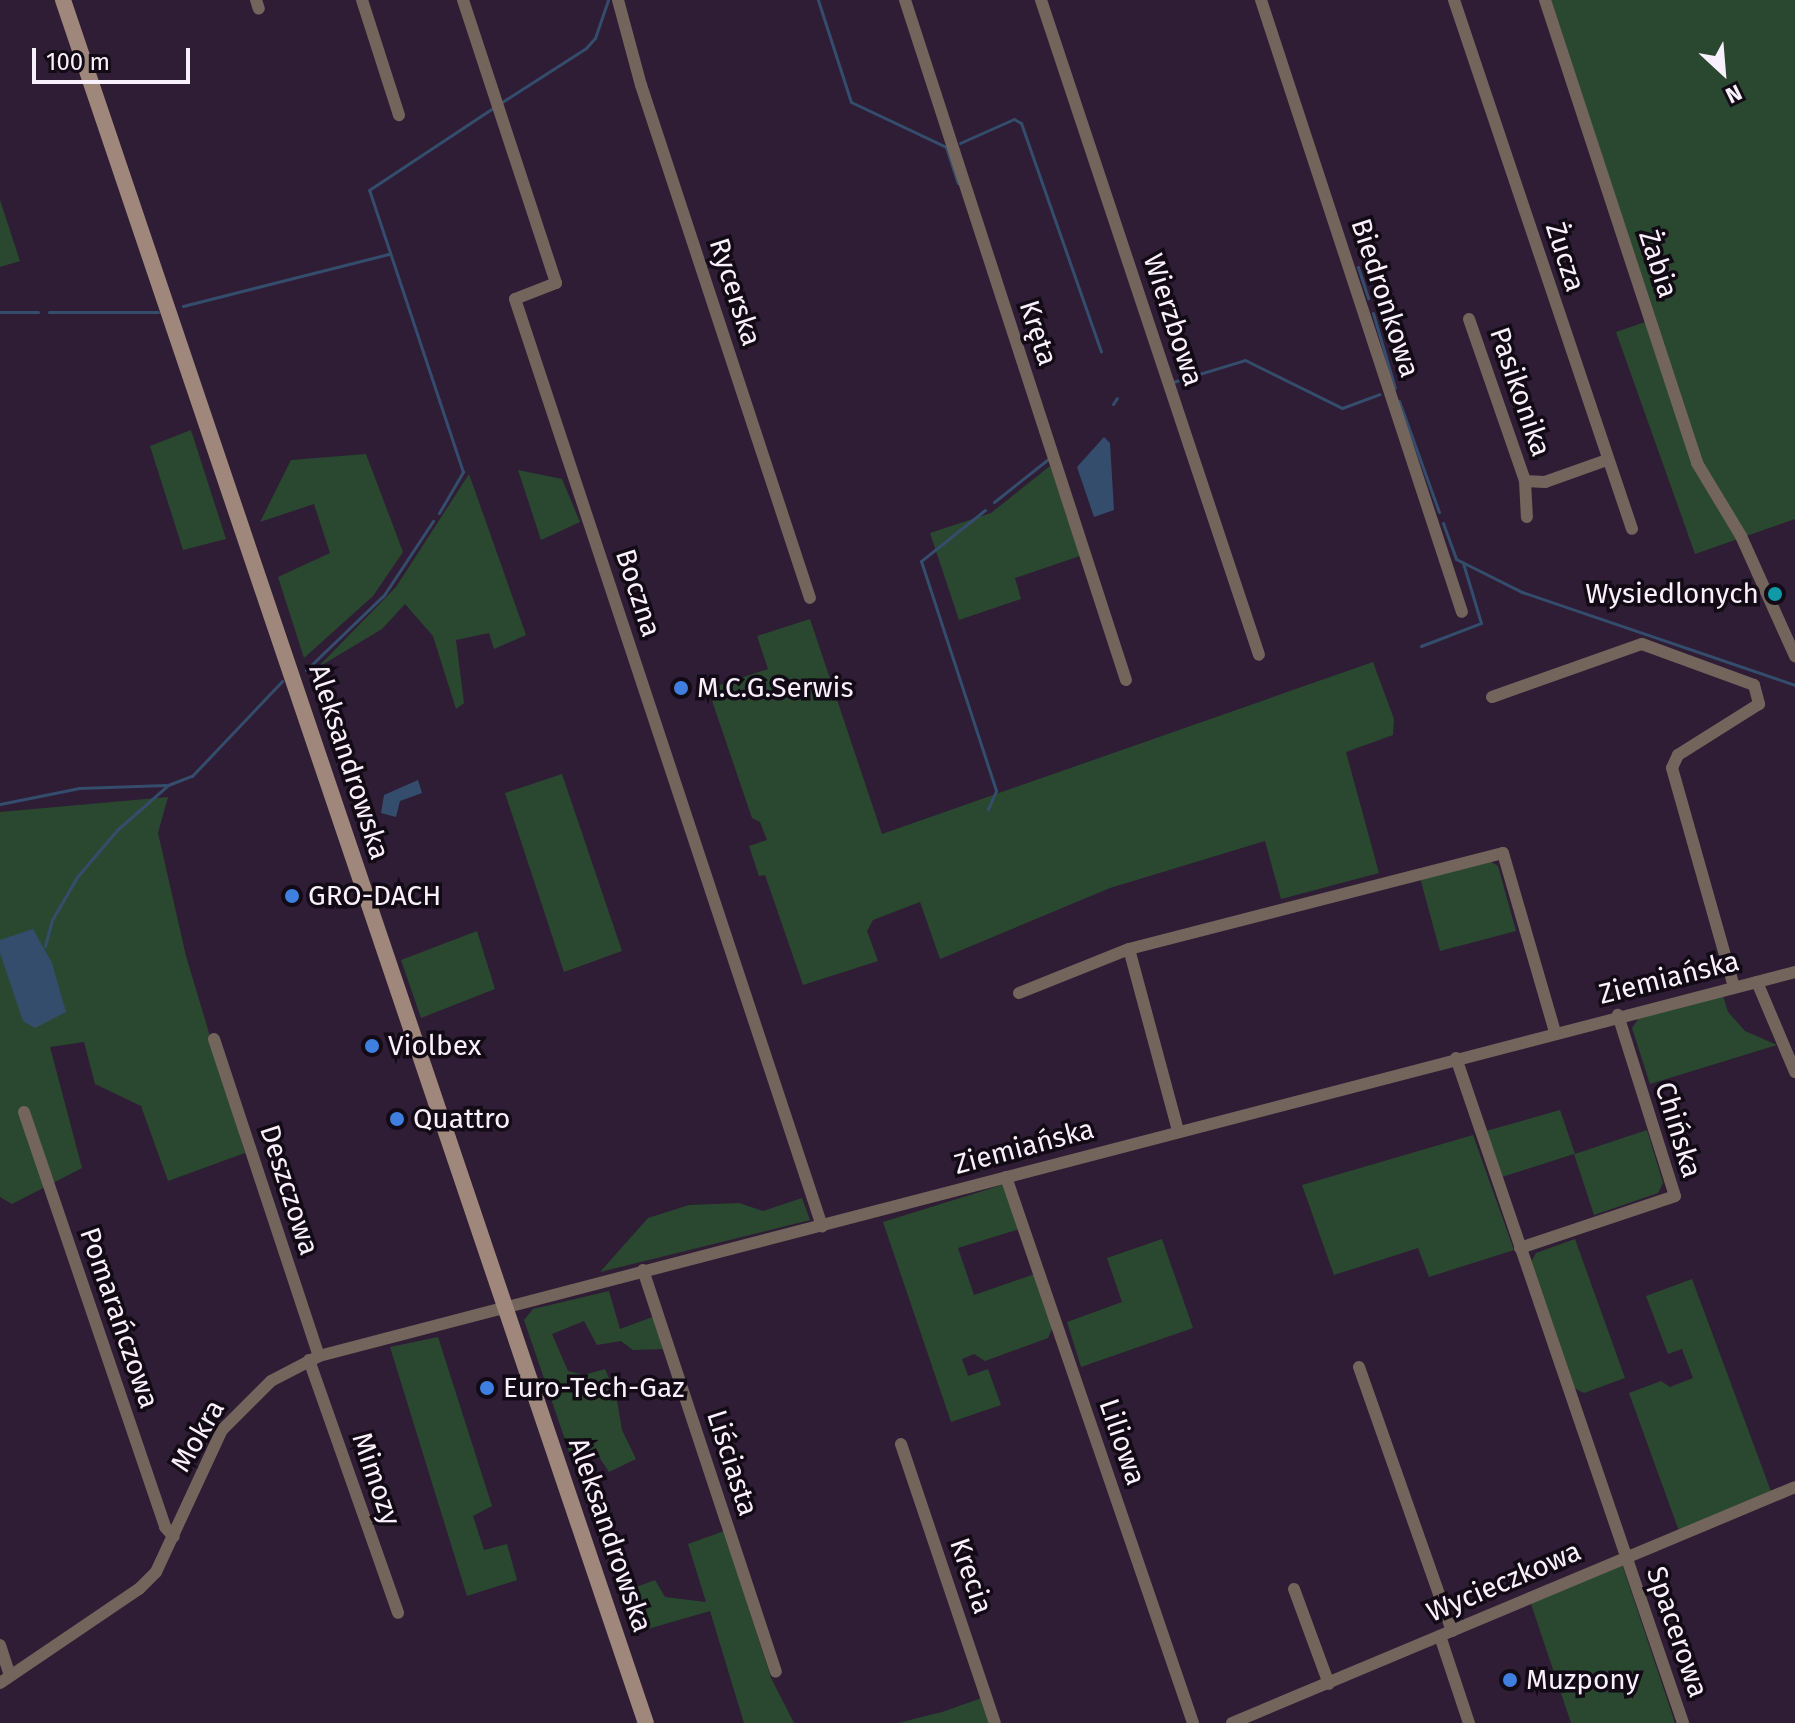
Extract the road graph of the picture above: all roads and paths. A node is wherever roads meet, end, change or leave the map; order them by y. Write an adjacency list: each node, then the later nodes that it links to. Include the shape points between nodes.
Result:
1 (63, 0): 38 (main road, Aleksandrowska)
2 (362, 0): 10 (street)
3 (463, 0): 35 (street, Boczna, via 556,283 515,299)
4 (618, 0): 16 (street, Rycerska)
5 (905, 0): 20 (street, Kręta)
6 (1041, 0): 18 (street, Wierzbowa)
7 (1261, 0): 17 (street, Biedronkowa)
8 (1454, 0): 12 (street, Żucza)
9 (1545, 0): 19 (street, Żabia, via 1697,463 1741,536)
10 (399, 115)
11 (1469, 319): 13 (street, Pasikonika)
12 (1607, 460): 13 (street, Pasikonika, via 1545,482); 15 (street, Żucza)
13 (1525, 481): 14 (street, Pasikonika)
14 (1527, 517)
15 (1632, 529)
16 (810, 598)
17 (1462, 612)
18 (1259, 655)
19 (1795, 656)
20 (1126, 680)
21 (1492, 697): 25 (street, via 1642,644 1754,685 1759,704 1678,755 1672,768)
22 (1129, 949): 26 (street); 28 (street, via 1503,853); 33 (street)
23 (1795, 972): 24 (street, Ziemiańska)
24 (1757, 982): 25 (street, Ziemiańska); 31 (street)
25 (1734, 987): 27 (street, Ziemiańska)
26 (1019, 993)
27 (1618, 1015): 28 (street, Ziemiańska); 36 (street, Chińska, via 1675,1196)
28 (1555, 1032): 30 (street, Ziemiańska)
29 (214, 1039): 39 (street, Deszczowa)
30 (1456, 1058): 33 (street, Ziemiańska); 36 (street)
31 (1795, 1072)
32 (24, 1112): 43 (street, Pomarańczowa, via 165,1527)
33 (1178, 1131): 34 (street, Ziemiańska)
34 (1006, 1177): 35 (street, Ziemiańska); 54 (street, Liliowa)
35 (822, 1226): 37 (street, Ziemiańska)
36 (1520, 1248): 44 (street)
37 (643, 1270): 38 (street, Ziemiańska); 49 (street, Liściasta)
38 (504, 1308): 39 (street, Mokra); 52 (main road, Aleksandrowska)
39 (314, 1358): 43 (street, Mokra, via 245,1401 222,1430); 46 (street, Mimozy)
40 (1359, 1367): 47 (street)
41 (901, 1444): 53 (street, Krecia)
42 (1795, 1487): 44 (street, Wycieczkowa)
43 (174, 1537): 50 (street, Mokra, via 156,1572 139,1589)
44 (1625, 1557): 47 (street, Wycieczkowa); 57 (street, Spacerowa)
45 (1294, 1589): 51 (street)
46 (398, 1613)
47 (1446, 1633): 51 (street, Wycieczkowa); 56 (street)
48 (0, 1645): 50 (street)
49 (776, 1672)
50 (5, 1679)
51 (1329, 1684): 55 (street, Wycieczkowa)
52 (646, 1723)
53 (995, 1723)
54 (1193, 1723)
55 (1232, 1723)
56 (1469, 1723)
57 (1683, 1723)

